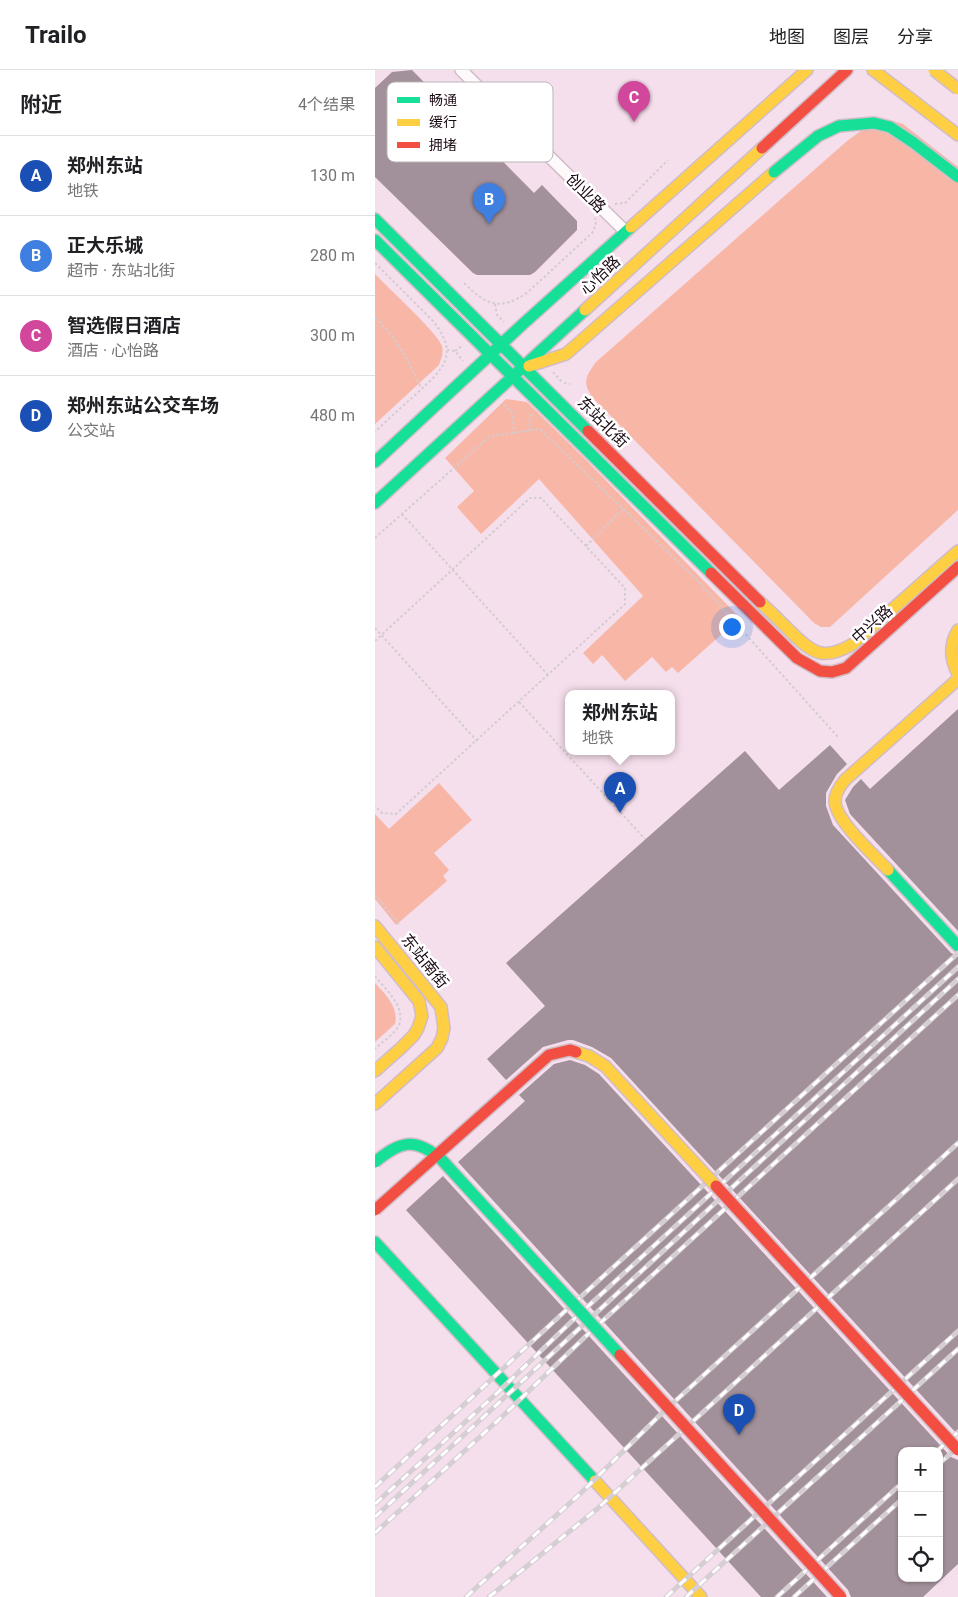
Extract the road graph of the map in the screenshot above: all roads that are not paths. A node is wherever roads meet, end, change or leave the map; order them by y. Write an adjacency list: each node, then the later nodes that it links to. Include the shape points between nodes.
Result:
1 (461, 70): 6 (street, 创业路)
2 (807, 70): 12 (street, 心怡路)
3 (847, 70): 16 (street, 心怡路)
4 (873, 70): 8 (street)
5 (934, 70): 7 (street, bridge)
6 (473, 82)
7 (958, 89)
8 (958, 136)
9 (553, 160): 12 (street, 创业路)
10 (958, 177): 16 (street, bridge, via 890,127 874,123 839,126 818,136 774,172 566,354)
11 (375, 219): 14 (street, 东站北街)
12 (626, 232): 14 (street, 心怡路)
13 (375, 240): 15 (street, 东站北街)
14 (501, 345): 15 (street, 心怡路); 16 (street, 东站北街)
15 (491, 355): 17 (street, 东站北街); 18 (street, 心怡路)
16 (524, 367): 17 (street, 心怡路); 23 (street, 东站北街)
17 (513, 377): 19 (street, 心怡路); 24 (street, 东站北街)
18 (375, 462)
19 (375, 503)
20 (958, 551): 23 (street, 中兴路, via 841,652 821,654)
21 (958, 566): 24 (street, 中兴路, via 846,668 824,672)
22 (958, 630): 25 (street, via 951,647)
23 (807, 648)
24 (797, 658)
25 (958, 674)
26 (958, 679): 28 (street, via 845,780 837,792 835,808)
27 (375, 926): 31 (street, 东站南街, via 441,1007 445,1020 442,1042)
28 (958, 946)
29 (375, 948): 30 (street, 东站南街, via 419,1001 422,1020 416,1033)
30 (375, 1071)
31 (375, 1104)
32 (375, 1162): 37 (street, bridge, via 390,1149 405,1144 426,1148 441,1159)
33 (375, 1210): 35 (street, bridge, via 549,1055 570,1050 589,1056 605,1066)
34 (375, 1242): 36 (street)
35 (958, 1450)
36 (701, 1597)
37 (841, 1597)

